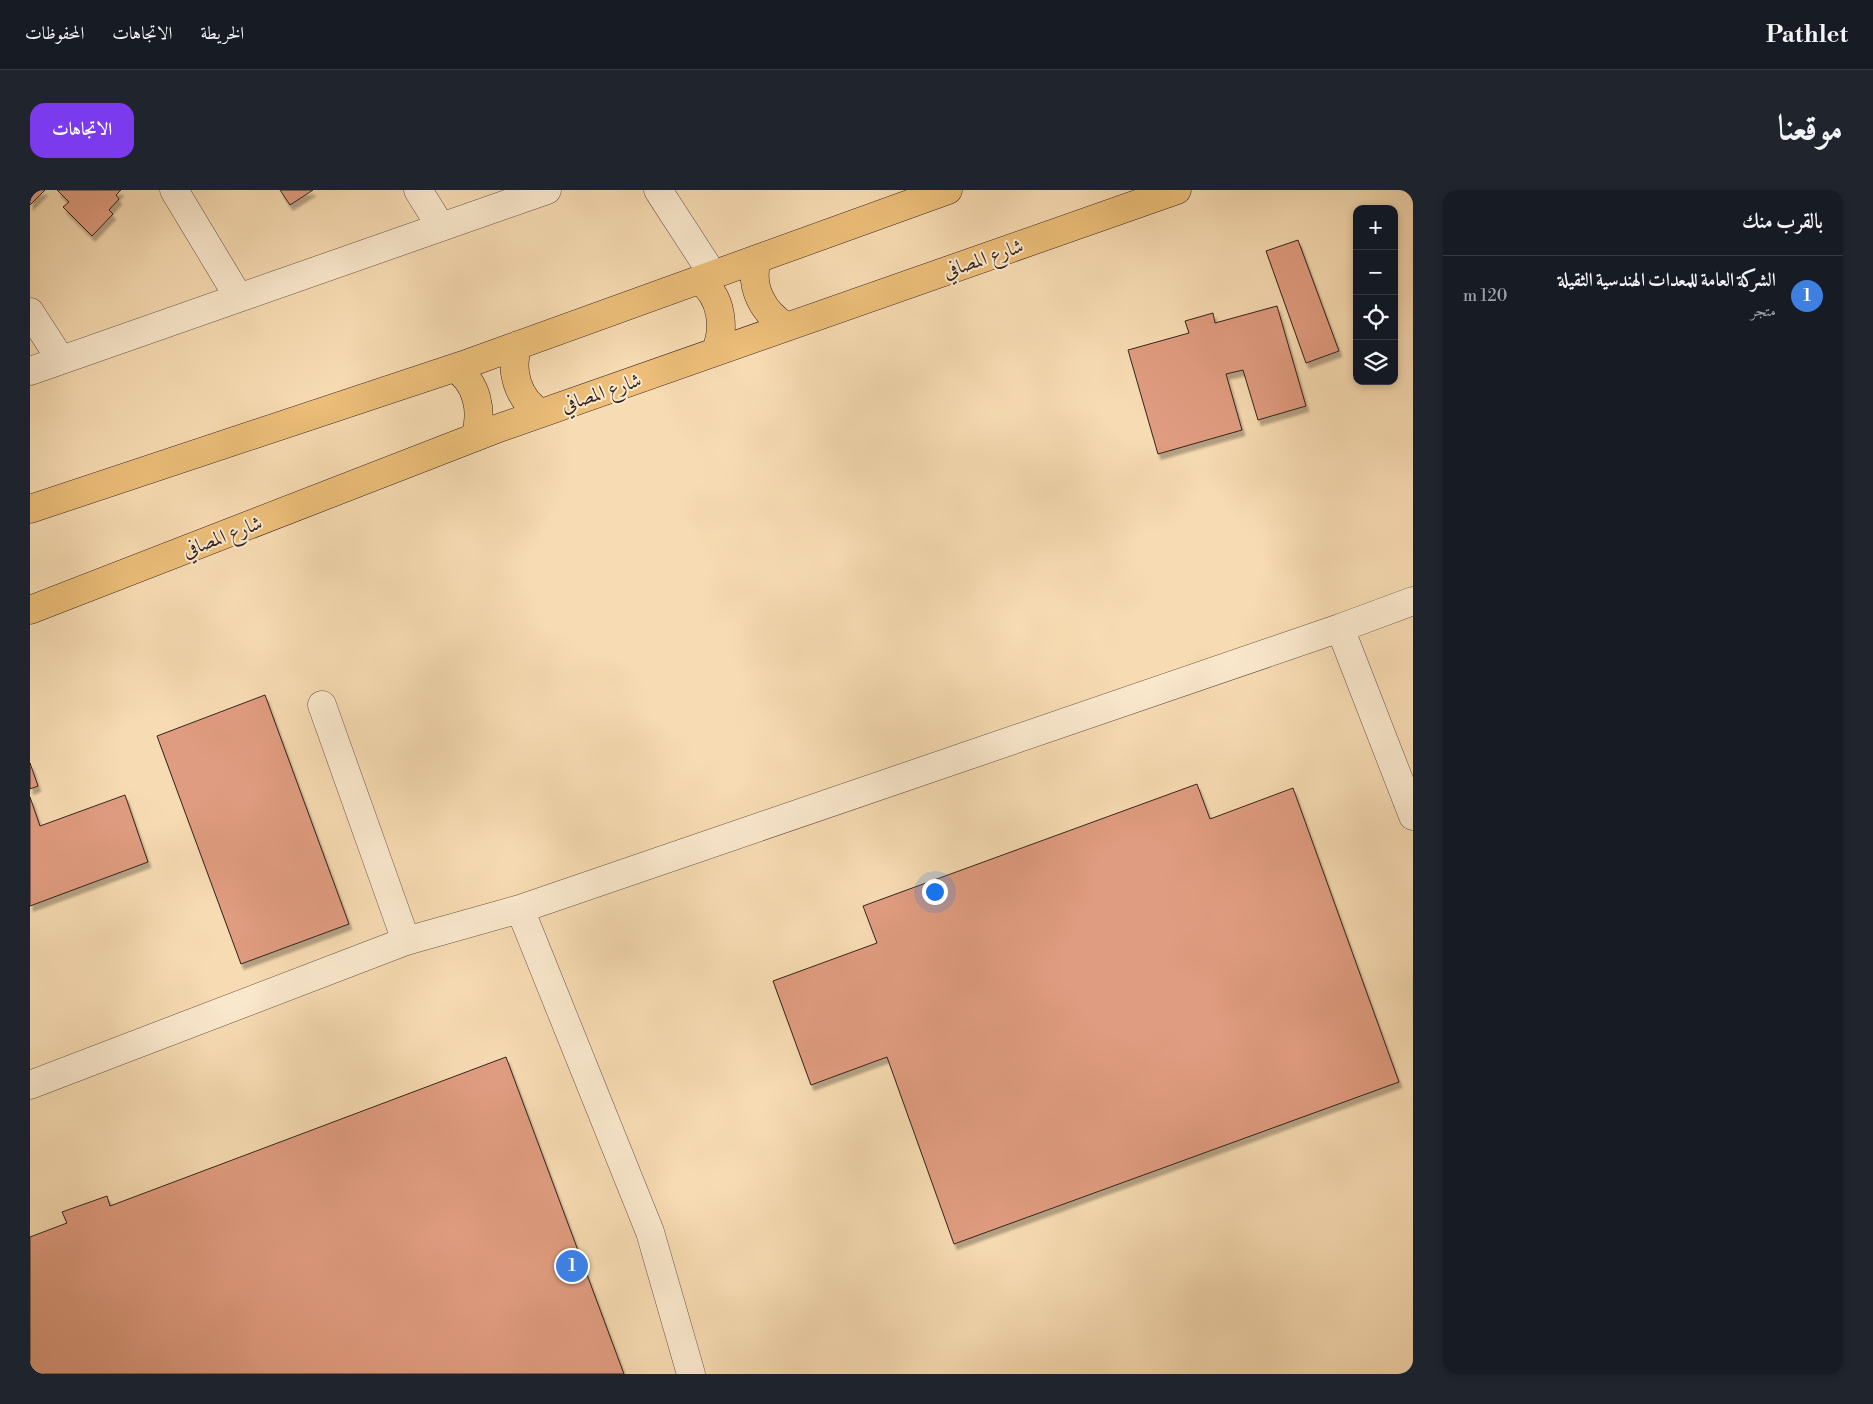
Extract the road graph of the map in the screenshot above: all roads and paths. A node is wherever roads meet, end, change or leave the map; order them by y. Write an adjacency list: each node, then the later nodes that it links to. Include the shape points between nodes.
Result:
1 (174, 190): 10 (street)
2 (418, 190): 7 (street)
3 (547, 190): 7 (street)
4 (658, 190): 9 (street)
5 (948, 190): 8 (main road)
6 (1177, 190): 12 (main road, شارع المصافي)
7 (441, 227): 10 (street)
8 (757, 259): 9 (main road); 12 (main road, via 754,278 758,295 766,310)
9 (706, 278): 13 (main road); 14 (main road, via 705,284 720,312 722,328)
10 (239, 298): 15 (street)
11 (30, 312): 15 (street)
12 (787, 327): 14 (main road, شارع المصافي)
13 (518, 345): 16 (main road); 18 (main road, via 514,368 518,384 526,400)
14 (714, 352): 18 (main road, شارع المصافي)
15 (61, 360): 17 (street)
16 (454, 368): 19 (main road, via 468,380 476,395 480,412); 20 (main road)
17 (30, 371)
18 (541, 413): 19 (main road, شارع المصافي)
19 (475, 437): 22 (main road, شارع المصافي)
20 (30, 509)
21 (1413, 601): 23 (street)
22 (30, 610)
23 (1340, 628): 25 (street); 26 (street)
24 (322, 705): 27 (street)
25 (1413, 816)
26 (520, 909): 27 (street); 29 (street, via 650,1232)
27 (406, 941): 28 (street)
28 (30, 1085)
29 (692, 1374)

